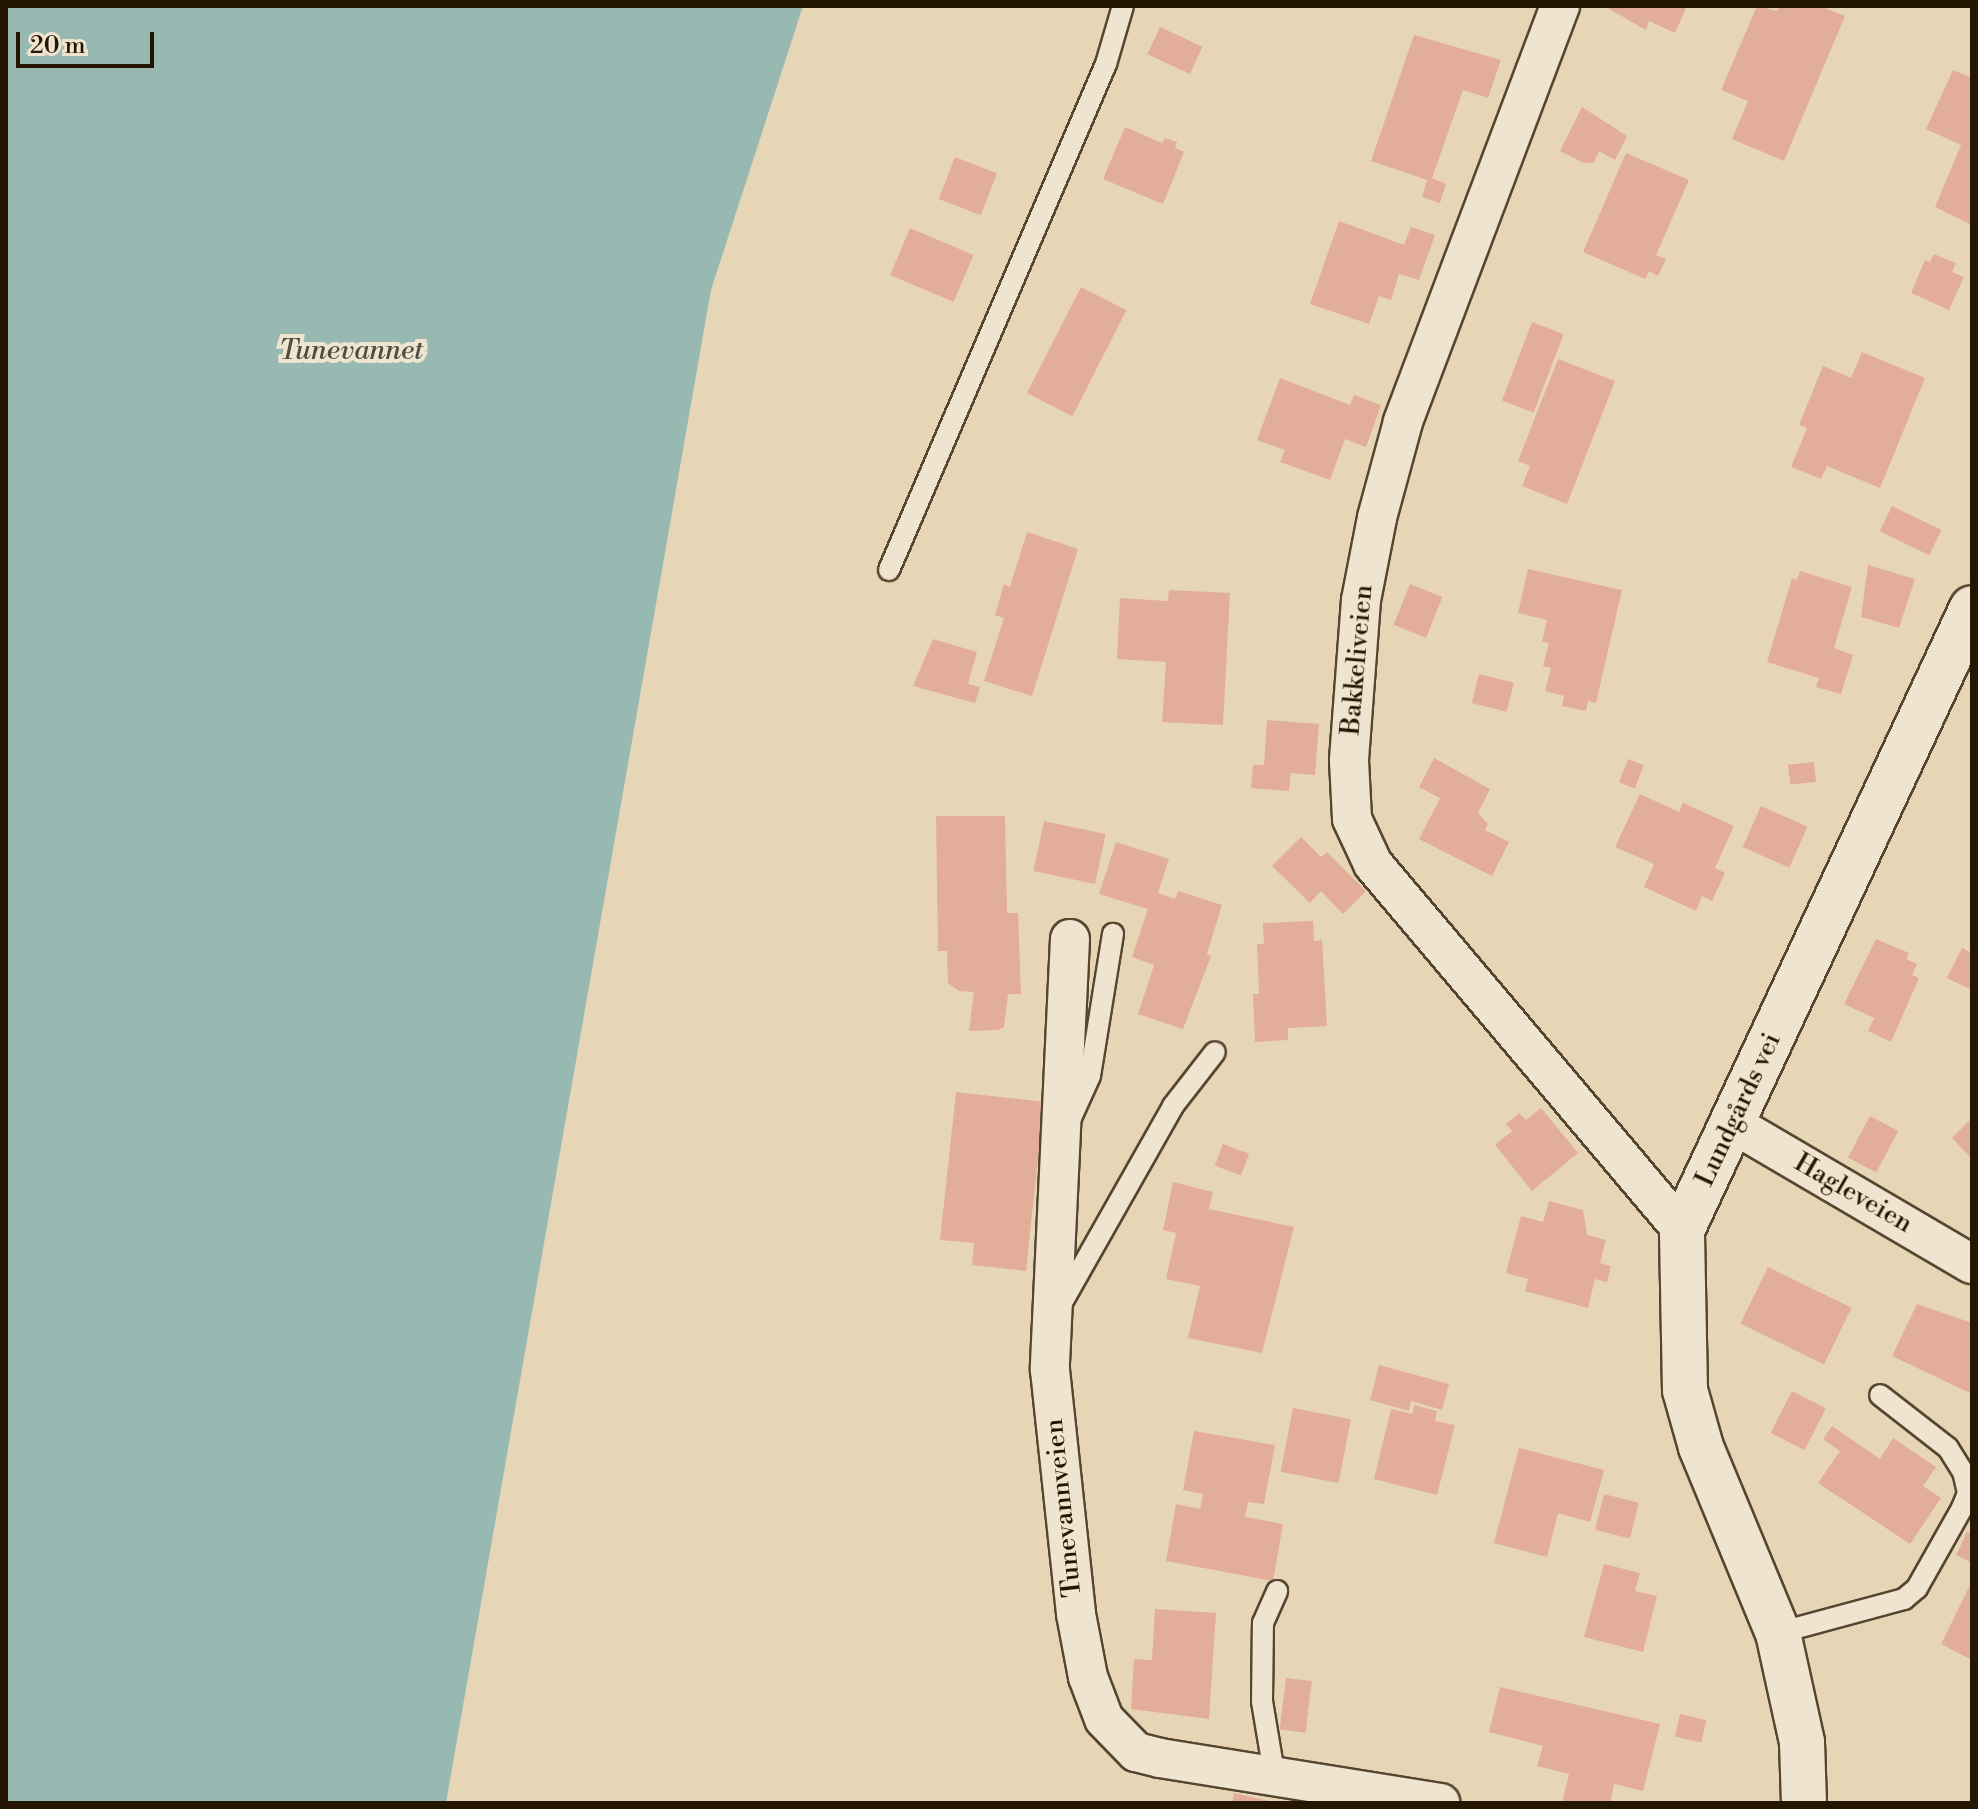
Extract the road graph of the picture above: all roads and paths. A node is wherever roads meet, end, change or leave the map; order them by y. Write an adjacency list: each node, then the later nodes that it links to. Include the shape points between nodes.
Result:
1 (1123, 6): 3 (lane, via 1106,64)
2 (1560, 6): 10 (street, Bakkeliveien, via 1403,422 1377,518 1361,600 1349,761 1352,819 1373,864)
3 (889, 570)
4 (1972, 608): 8 (street, Lundgårds vei)
5 (1113, 934): 9 (lane, via 1090,1076)
6 (1070, 939): 9 (street, Tunevannveien)
7 (1215, 1052): 12 (lane, via 1173,1106)
8 (1733, 1124): 10 (street, Lundgårds vei); 11 (street, Hagleveien)
9 (1064, 1133): 12 (street, Tunevannveien)
10 (1682, 1230): 15 (street, Lundgårds vei, via 1685,1390 1701,1447)
11 (1972, 1264)
12 (1050, 1323): 16 (street, Tunevannveien, via 1059,1485 1076,1614 1088,1677 1104,1719 1136,1752)
13 (1880, 1395): 15 (lane, via 1948,1448 1965,1483 1962,1508 1917,1588 1904,1599)
14 (1277, 1591): 16 (lane, via 1263,1623 1262,1701)
15 (1778, 1633): 19 (street, Lundgårds vei, via 1802,1742)
16 (1274, 1773): 17 (street, Tunevannveien)
17 (1323, 1792): 18 (street, Tunevannveien)
18 (1440, 1803)
19 (1804, 1803)

